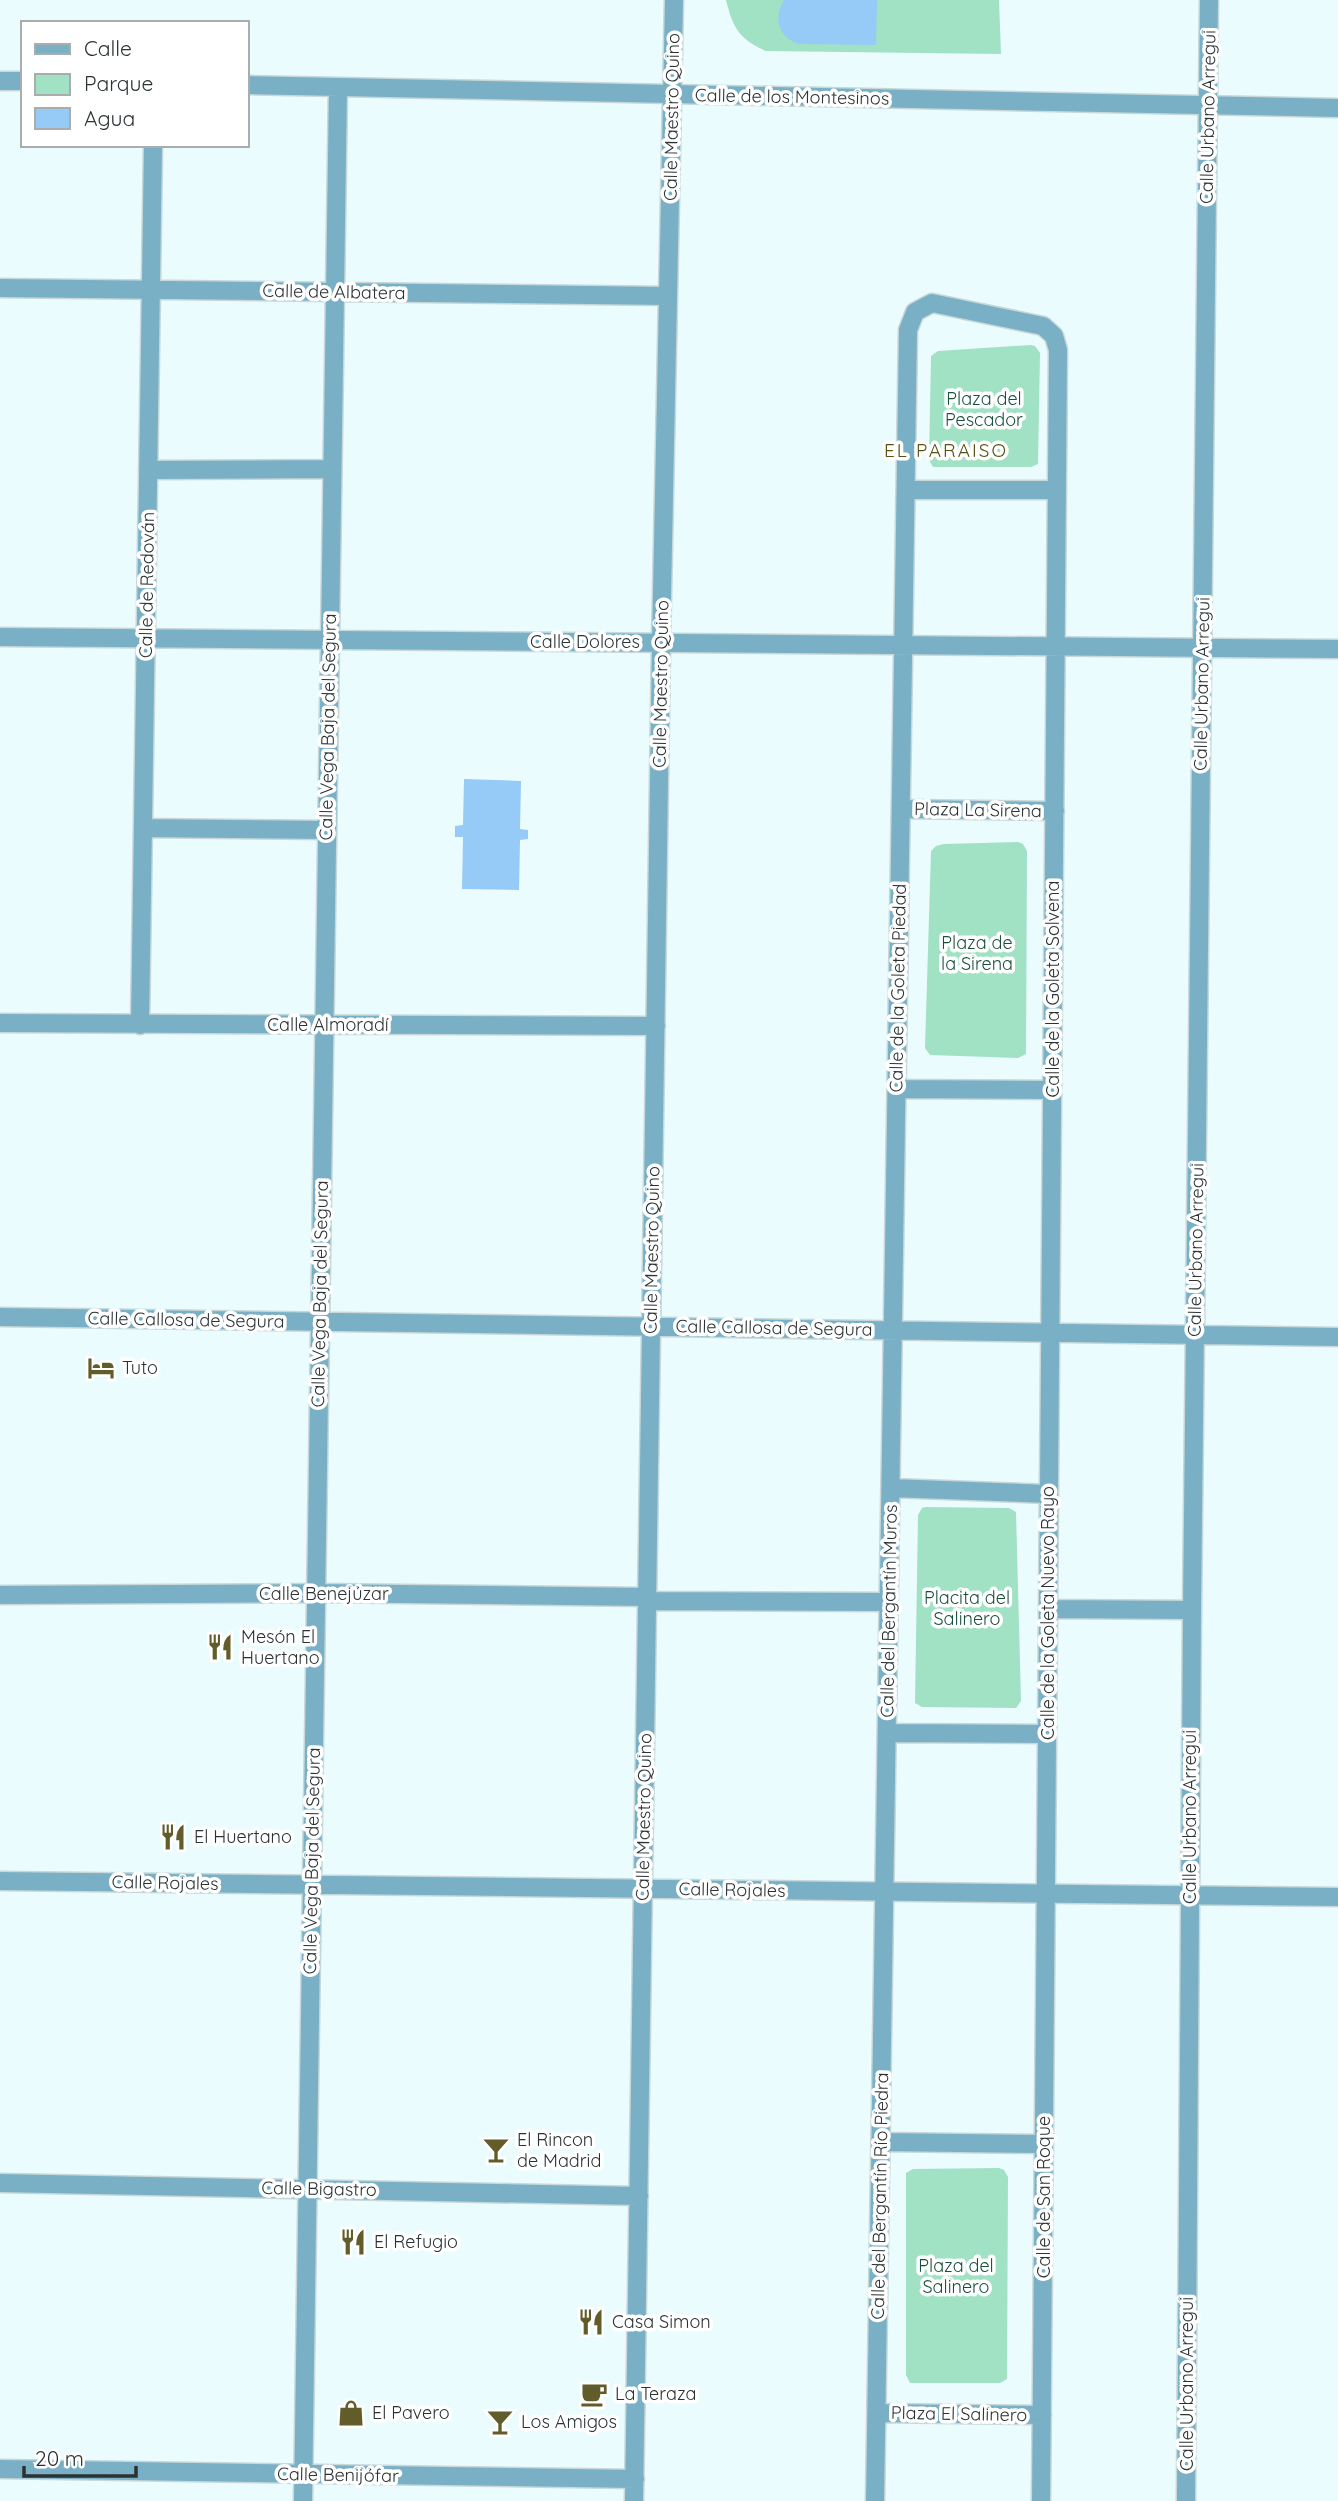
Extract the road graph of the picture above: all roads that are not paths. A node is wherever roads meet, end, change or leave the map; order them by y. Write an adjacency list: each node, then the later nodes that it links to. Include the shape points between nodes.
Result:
1 (674, 0): 7 (street, Calle Maestro Quino)
2 (1209, 0): 8 (street, Calle Urbano Arregui)
3 (0, 81): 4 (street)
4 (21, 81)
5 (248, 85): 6 (street, Calle de los Montesinos)
6 (338, 87): 7 (street, Calle de los Montesinos); 13 (street, Calle Vega Baja del Segura)
7 (672, 94): 8 (street, Calle de los Montesinos); 14 (street, Calle Maestro Quino)
8 (1207, 105): 9 (street, Calle de los Montesinos); 25 (street, Calle Urbano Arregui)
9 (1338, 108)
10 (153, 147): 12 (street, Calle de Redován)
11 (0, 288): 12 (street, Calle de Albatera)
12 (151, 290): 13 (street, Calle de Albatera); 16 (street, Calle de Redován)
13 (334, 292): 14 (street, Calle de Albatera); 15 (street, Calle Vega Baja del Segura)
14 (668, 296): 22 (street, Calle Maestro Quino)
15 (332, 469): 16 (street); 21 (street, Calle Vega Baja del Segura)
16 (149, 470): 20 (street, Calle de Redován)
17 (906, 490): 18 (street); 18 (street, Calle de la Goleta Piedad, via 909,320 932,303 1036,323 1054,336 1058,350); 23 (street, Calle de la Goleta Piedad)
18 (1058, 490): 24 (street, Calle de la Goleta Solvena)
19 (0, 637): 20 (street, Calle Dolores)
20 (146, 638): 21 (street, Calle Dolores); 29 (street, Calle de Redován)
21 (329, 640): 22 (street, Calle Dolores); 30 (street, Calle Vega Baja del Segura)
22 (661, 643): 23 (street, Calle Dolores); 34 (street, Calle Maestro Quino)
23 (904, 645): 24 (street, Calle Dolores); 27 (street, Calle de la Goleta Piedad)
24 (1056, 647): 25 (street, Calle Dolores); 28 (street, Calle de la Goleta Solvena)
25 (1202, 648): 26 (street, Calle Dolores); 42 (street, Calle Urbano Arregui)
26 (1338, 649)
27 (901, 809): 28 (street, Plaza La Sirena); 35 (street, Calle de la Goleta Piedad)
28 (1055, 811): 36 (street, Calle de la Goleta Solvena)
29 (144, 828): 30 (street); 32 (street, Calle de Redován)
30 (327, 831): 33 (street, Calle Vega Baja del Segura)
31 (0, 1023): 32 (street, Calle Almoradí)
32 (140, 1024): 33 (street, Calle Almoradí)
33 (324, 1025): 34 (street, Calle Almoradí); 38 (street, Calle Vega Baja del Segura)
34 (656, 1026): 39 (street, Calle Maestro Quino)
35 (897, 1089): 36 (street); 40 (street, Calle de la Goleta Piedad)
36 (1052, 1090): 41 (street, Calle de la Goleta Solvena)
37 (0, 1317): 38 (street, Calle Callosa de Segura)
38 (320, 1322): 39 (street, Calle Callosa de Segura); 46 (street, Calle Vega Baja del Segura)
39 (651, 1326): 40 (street, Calle Callosa de Segura); 48 (street, Calle Maestro Quino)
40 (893, 1330): 41 (street, Calle Callosa de Segura); 44 (street, Calle del Bergantín Muros)
41 (1050, 1332): 42 (street, Calle Callosa de Segura); 45 (street, Calle de la Goleta Nuevo Rayo)
42 (1195, 1335): 43 (street, Calle Callosa de Segura); 51 (street, Calle Urbano Arregui)
43 (1338, 1337)
44 (891, 1488): 45 (street); 49 (street, Calle del Bergantín Muros)
45 (1049, 1494): 50 (street, Calle de la Goleta Nuevo Rayo)
46 (316, 1593): 47 (street, Calle Benejúzar); 48 (street, Calle Benejúzar); 55 (street, Calle Vega Baja del Segura)
47 (0, 1595)
48 (647, 1599): 49 (street, Calle Benejúzar); 56 (street, Calle Maestro Quino)
49 (889, 1602): 52 (street, Calle del Bergantín Muros)
50 (1048, 1609): 51 (street); 53 (street, Calle de la Goleta Nuevo Rayo)
51 (1192, 1610): 59 (street, Calle Urbano Arregui)
52 (887, 1733): 53 (street); 57 (street, Calle del Bergantín Muros)
53 (1047, 1734): 58 (street, Calle de la Goleta Nuevo Rayo)
54 (0, 1881): 55 (street, Calle Rojales)
55 (312, 1885): 56 (street, Calle Rojales); 64 (street, Calle Vega Baja del Segura)
56 (643, 1889): 57 (street, Calle Rojales); 65 (street, Calle Maestro Quino)
57 (885, 1892): 58 (street, Calle Rojales); 61 (street, Calle del Bergantín Río Piedra)
58 (1046, 1894): 59 (street, Calle Rojales); 62 (street, Calle de San Roque)
59 (1190, 1895): 60 (street, Calle Rojales); 75 (street, Calle Urbano Arregui)
60 (1338, 1896)
61 (881, 2142): 62 (street); 66 (street, Calle del Bergantín Río Piedra)
62 (1044, 2144): 67 (street, Calle de San Roque)
63 (0, 2183): 64 (street, Calle Bigastro)
64 (307, 2189): 65 (street, Calle Bigastro); 69 (street, Calle Vega Baja del Segura)
65 (639, 2196): 70 (street, Calle Maestro Quino)
66 (877, 2413): 67 (street, Plaza El Salinero); 73 (street, Calle del Bergantín Río Piedra)
67 (1042, 2415): 74 (street, Calle de San Roque)
68 (0, 2469): 69 (street, Calle Benijófar)
69 (303, 2474): 70 (street, Calle Benijófar); 71 (street, Calle Vega Baja del Segura)
70 (635, 2479): 72 (street, Calle Maestro Quino)
71 (303, 2501)
72 (634, 2501)
73 (875, 2501)
74 (1041, 2501)
75 (1186, 2501)

